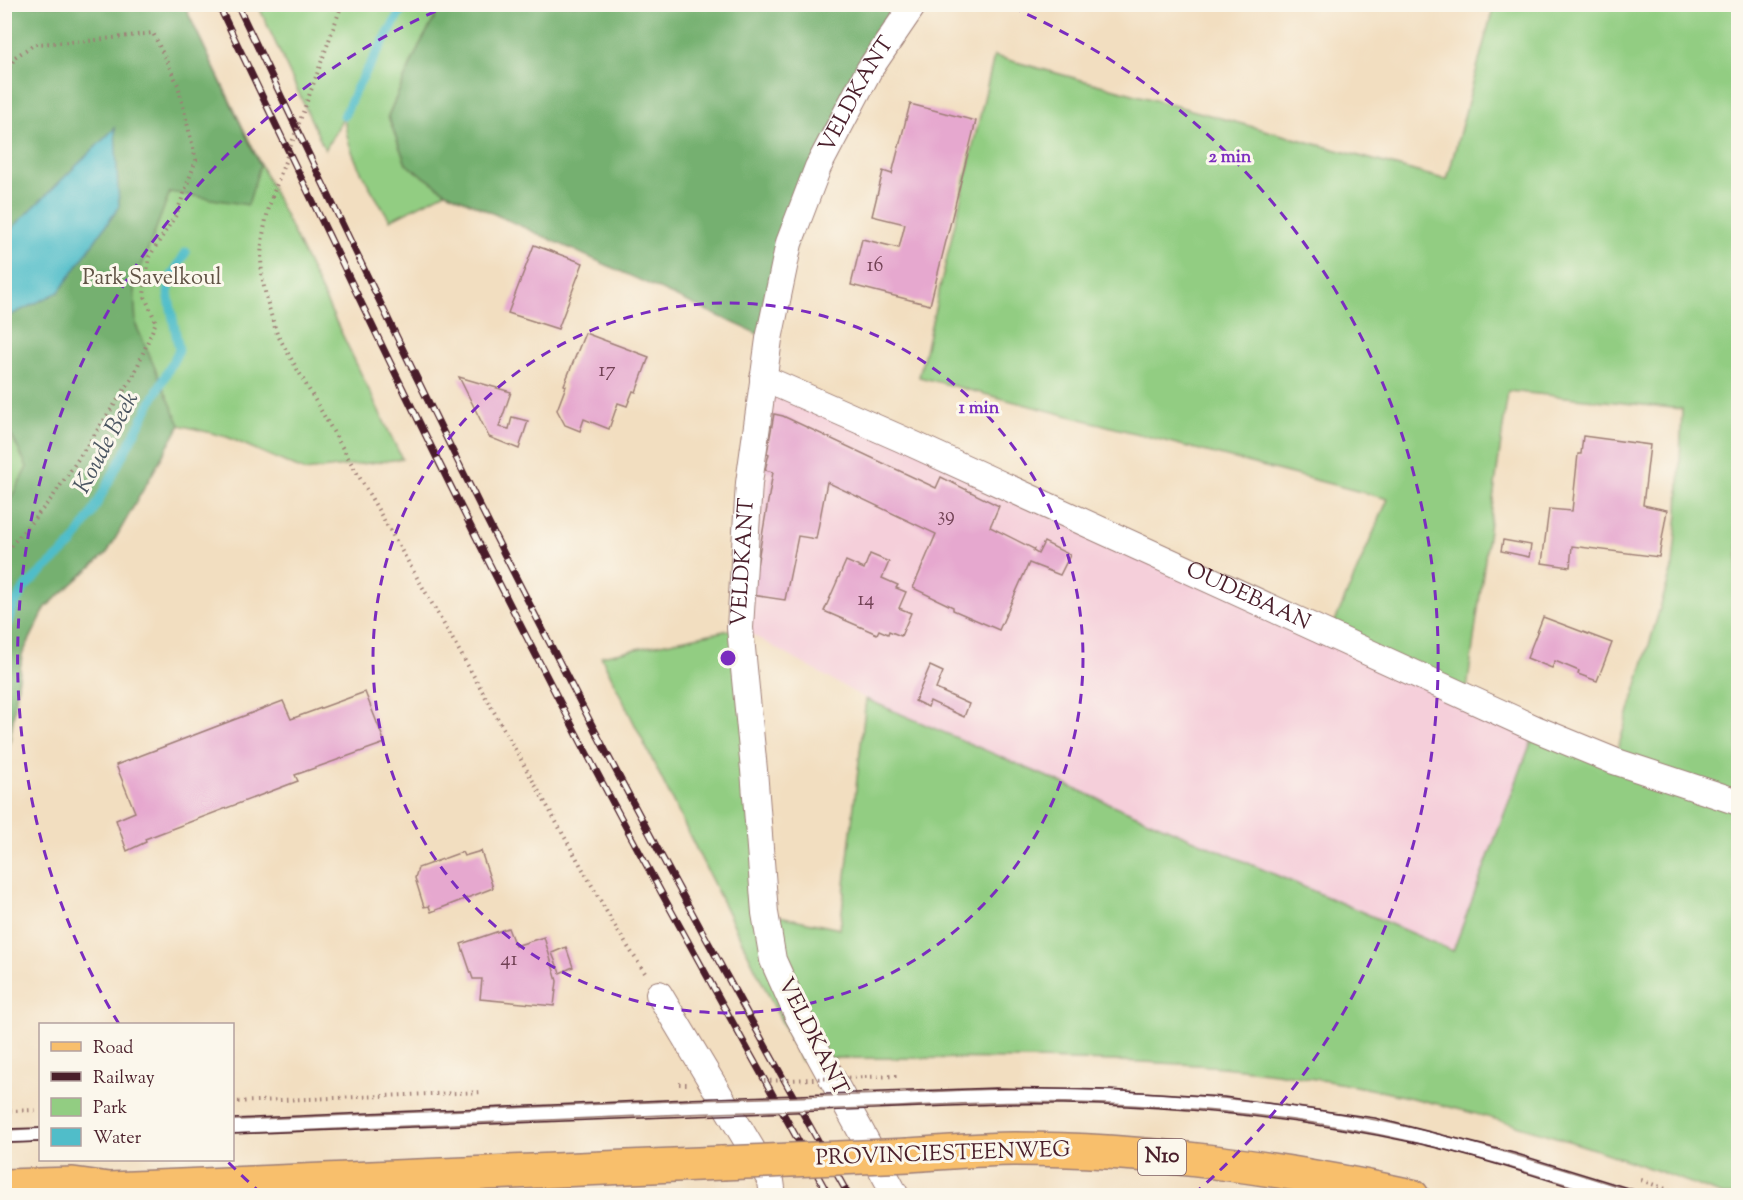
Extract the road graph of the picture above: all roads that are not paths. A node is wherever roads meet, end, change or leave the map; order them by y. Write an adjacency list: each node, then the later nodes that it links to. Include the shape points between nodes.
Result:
1 (914, 4): 2 (street, VELDKANT, via 869,70 818,166 789,243)
2 (763, 378): 3 (street, OUDEBAAN, via 1536,729 1614,761); 11 (street, VELDKANT, via 749,483 740,628 765,913 773,960 798,1016)
3 (1738, 802)
4 (659, 993): 10 (street, via 771,1181)
5 (234, 1127): 13 (lane, bridge, via 999,1096 1109,1097 1223,1106 1375,1127 1512,1160)
6 (39, 1135): 7 (lane)
7 (4, 1137)
8 (4, 1186): 9 (main road, N10, via 73,1184)
9 (98, 1192): 12 (main road, PROVINCIESTEENWEG / N10, bridge, via 1013,1149 1106,1152 1292,1173)
10 (772, 1196)
11 (896, 1196)
12 (1412, 1196)
13 (1626, 1196)

